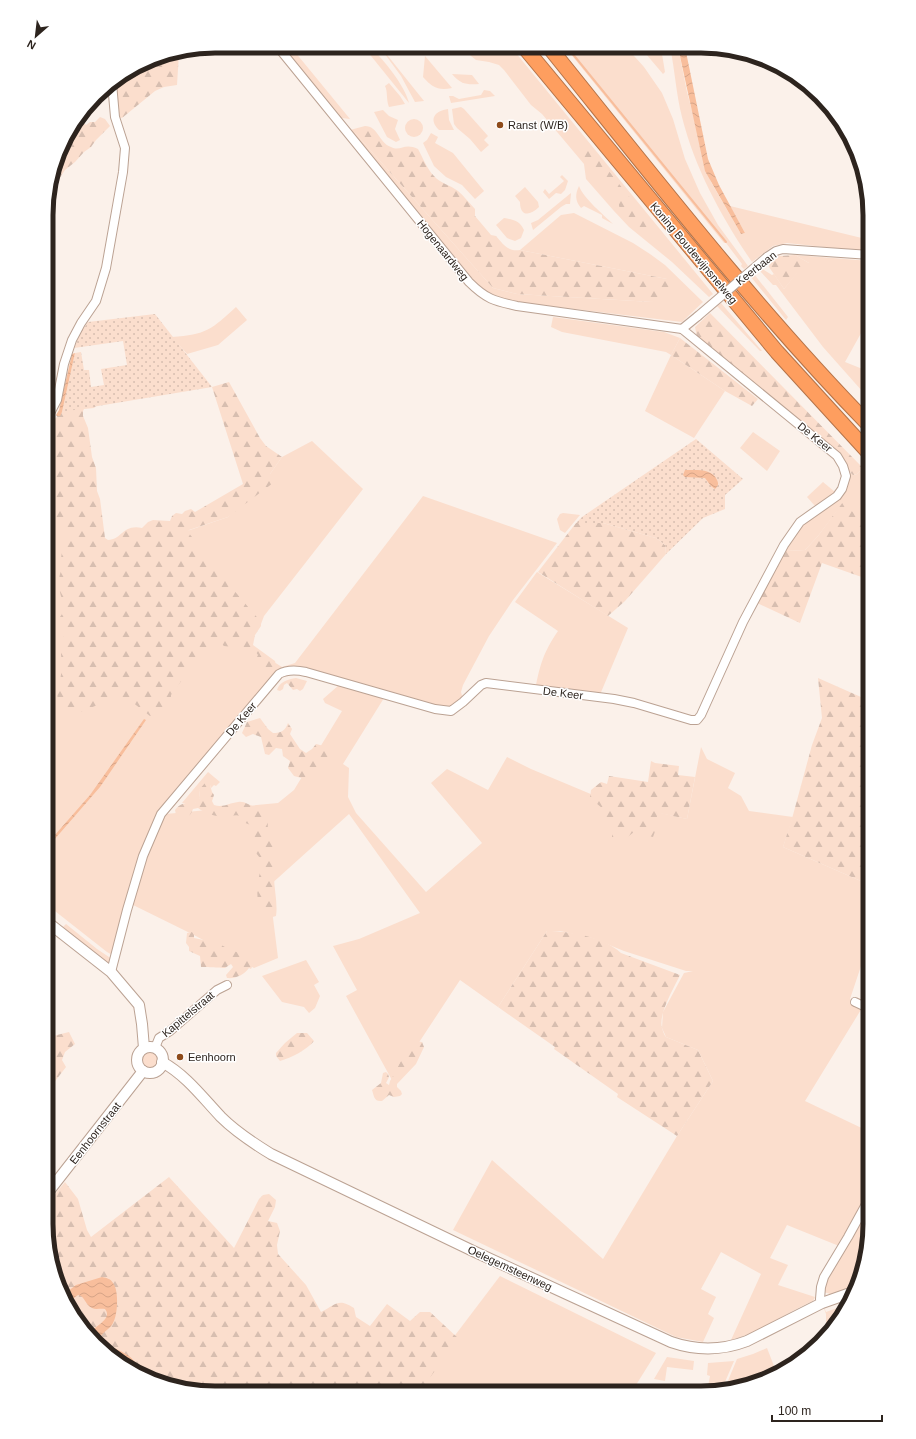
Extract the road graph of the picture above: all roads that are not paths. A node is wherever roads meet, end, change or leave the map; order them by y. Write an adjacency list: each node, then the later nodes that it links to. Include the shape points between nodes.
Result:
1 (283, 53): 6 (street, Hogenaardweg, via 469,282 482,294 496,302 517,306)
2 (529, 53): 9 (highway, Koning Boudewijnsnelweg, via 777,352)
3 (554, 53): 8 (highway, Koning Boudewijnsnelweg, via 722,260)
4 (113, 89): 7 (street, via 115,117 124,148 123,172 106,268 96,301 72,340)
5 (863, 255): 6 (street, Keerbaan, bridge, via 783,249 776,251)
6 (682, 330): 11 (street, De Keer, via 837,456 846,476 842,490 837,496 800,522 784,545 743,622 701,716 697,720 691,720 614,699 486,683 451,711 435,710 306,672 282,672 161,814 143,856)
7 (53, 407)
8 (863, 418)
9 (863, 446)
10 (53, 926): 11 (street)
11 (111, 972): 15 (street, via 139,1005)
12 (227, 985): 15 (street, Kapittelstraat, via 216,990)
13 (855, 1002): 14 (street)
14 (863, 1006)
15 (150, 1048): 16 (street, via 158,1050 161,1054); 17 (street, via 139,1052 138,1066)
16 (160, 1066): 17 (street, via 149,1073); 21 (street, Oelegemsteenweg, via 188,1082 244,1137 271,1154 671,1342 699,1349 732,1346)
17 (143, 1071): 18 (street, Eenhoornstraat)
18 (53, 1186)
19 (863, 1210): 21 (street, via 824,1277 820,1299)
20 (847, 1294): 21 (street, Oelegemsteenweg)
21 (822, 1303)

